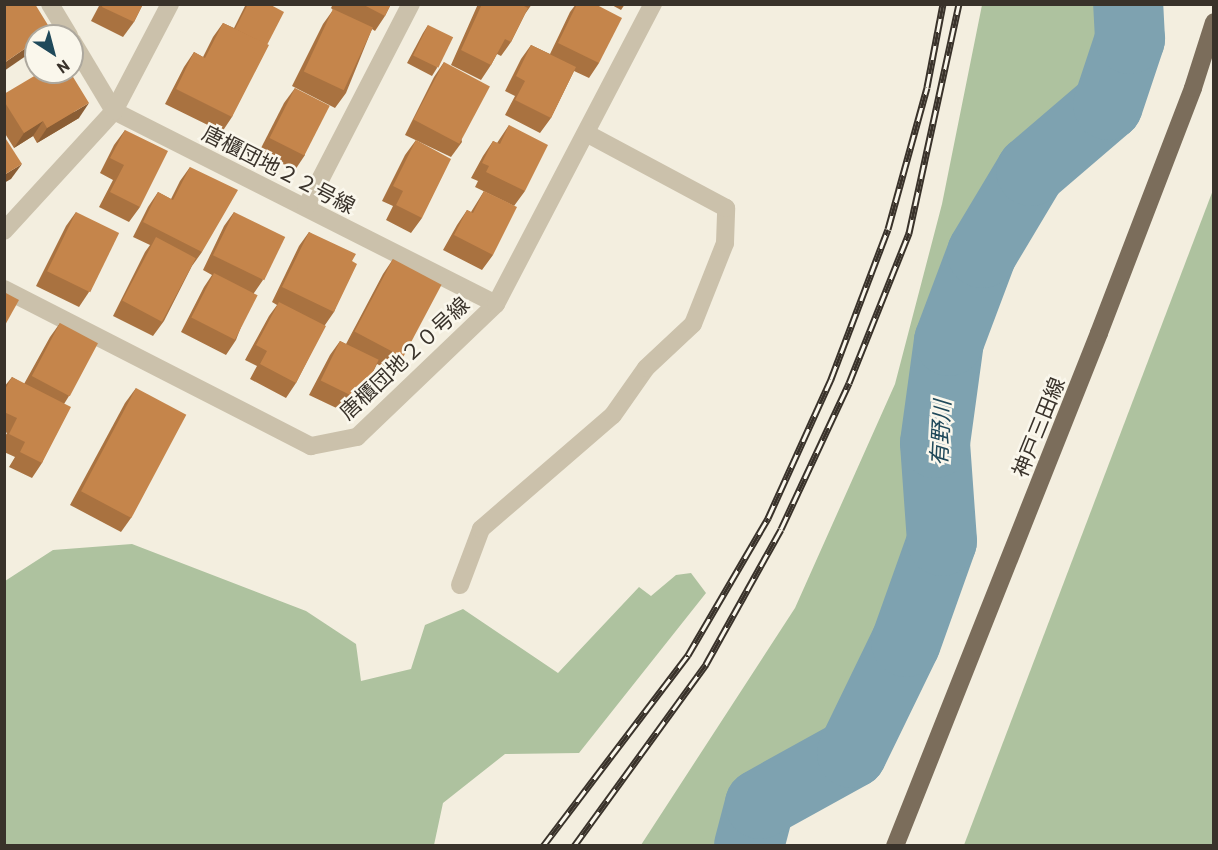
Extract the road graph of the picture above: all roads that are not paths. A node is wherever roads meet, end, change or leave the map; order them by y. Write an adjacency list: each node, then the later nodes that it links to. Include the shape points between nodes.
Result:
1 (50, 4): 6 (street)
2 (170, 4): 8 (street)
3 (411, 4): 10 (street)
4 (653, 4): 9 (street, 唐櫃団地２０号線)
5 (1214, 22): 15 (main road, 神戸三田線, via 1193,88 1099,333)
6 (62, 24)
7 (84, 61): 8 (street)
8 (114, 111): 10 (street, 唐櫃団地２２号線); 11 (street)
9 (588, 134): 13 (street, 唐櫃団地２０号線); 14 (street, via 726,208 725,243 693,324 646,368 613,415 481,529)
10 (306, 207): 13 (street, 唐櫃団地２２号線)
11 (4, 231)
12 (4, 289): 13 (street, 唐櫃団地２０号線, via 311,446 357,437)
13 (495, 304)
14 (460, 585)
15 (895, 846)

